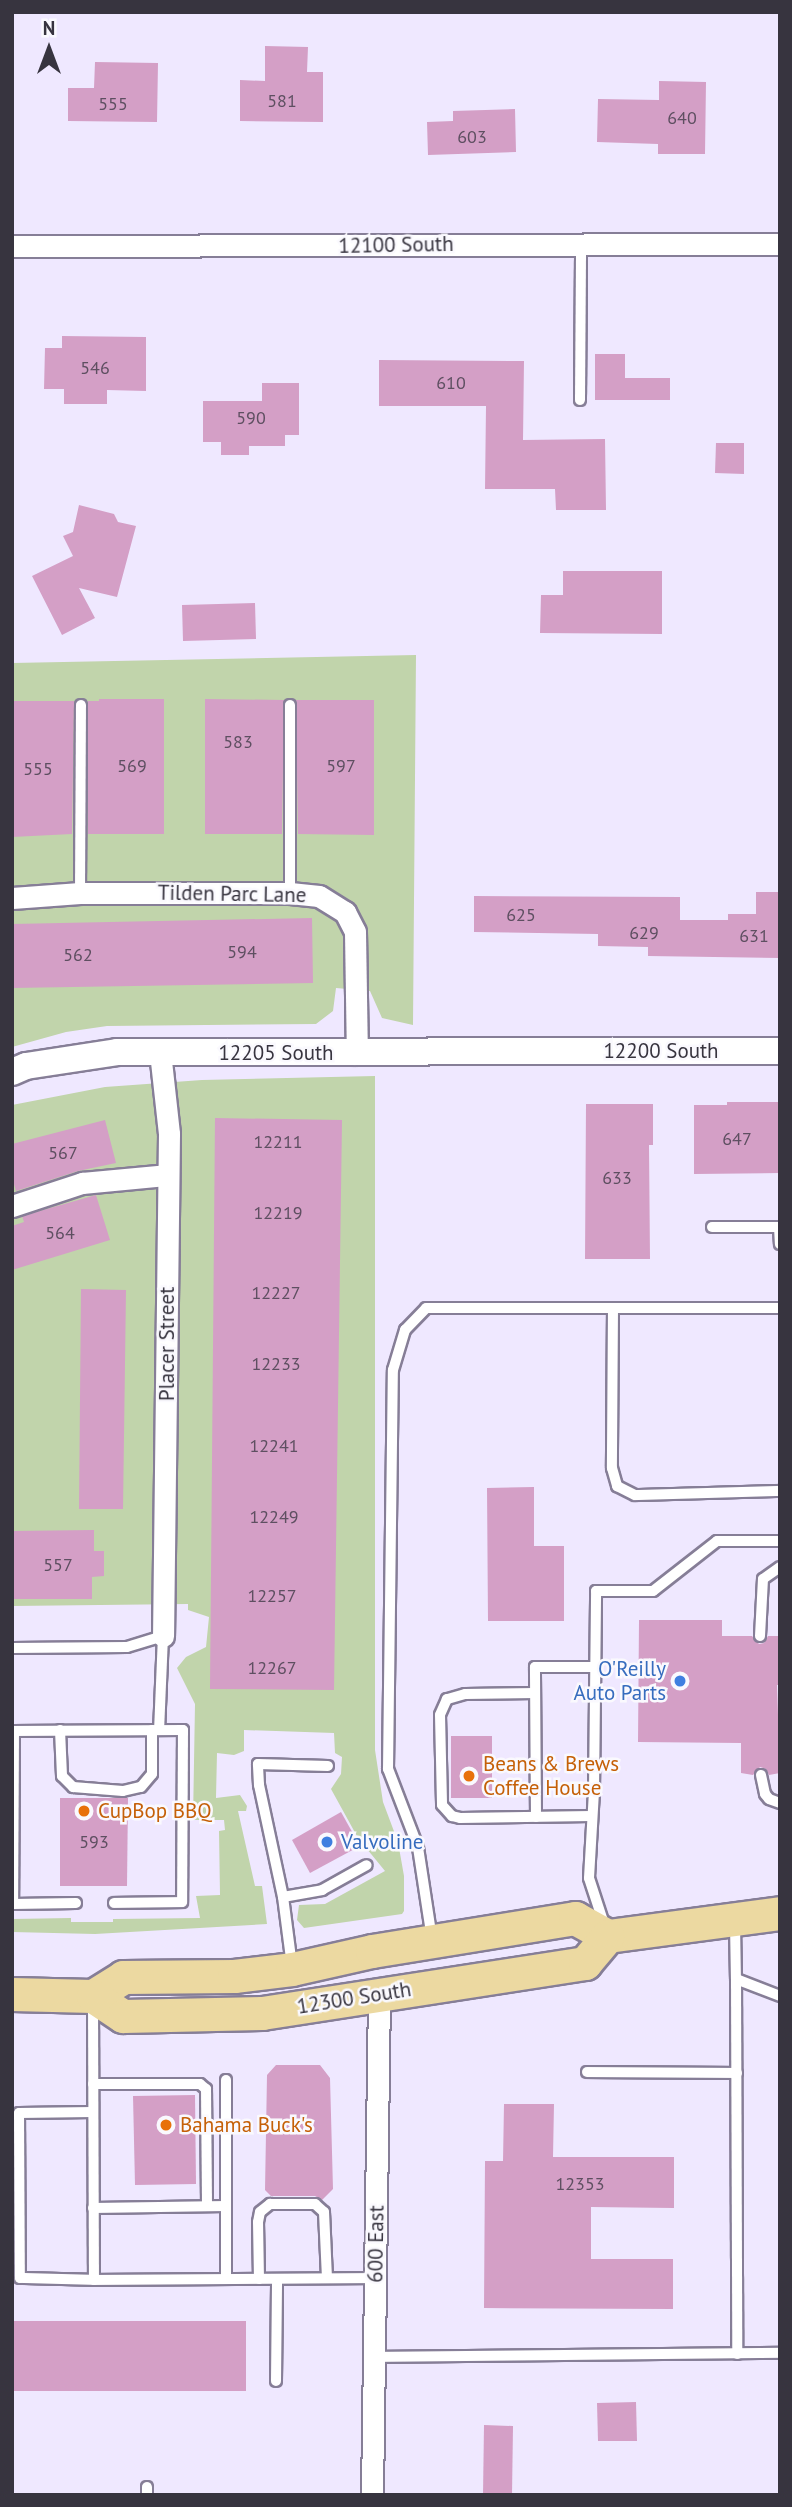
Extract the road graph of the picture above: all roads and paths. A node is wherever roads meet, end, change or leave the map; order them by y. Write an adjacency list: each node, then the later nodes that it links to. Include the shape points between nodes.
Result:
1 (581, 243): 2 (street, 12100 South); 3 (street, 12100 South); 4 (lane)
2 (780, 244)
3 (12, 246)
4 (580, 400)
5 (80, 705): 7 (lane)
6 (290, 705): 8 (lane)
7 (80, 893): 8 (street, Tilden Parc Lane); 9 (street, Tilden Parc Lane)
8 (290, 893): 13 (street, Tilden Parc Lane, via 333,902 353,925)
9 (12, 898)
10 (541, 1051): 11 (street, 12200 South); 13 (street, 12205 South)
11 (780, 1051)
12 (160, 1052): 13 (street, 12205 South); 14 (street, 12205 South, via 117,1052); 15 (street, Placer Street, via 169,1134)
13 (357, 1054)
14 (12, 1072)
15 (166, 1175): 16 (street, via 82,1184); 25 (street, Placer Street)
16 (12, 1206)
17 (712, 1227): 18 (lane)
18 (780, 1227): 19 (lane)
19 (780, 1244)
20 (613, 1308): 21 (lane); 22 (lane, via 612,1468 617,1486 635,1495); 46 (lane, via 426,1308 405,1330 393,1370 388,1769 418,1847)
21 (780, 1308)
22 (780, 1491)
23 (780, 1541): 28 (lane, via 717,1541 653,1591 596,1591)
24 (780, 1567): 26 (lane, via 763,1579)
25 (163, 1636): 27 (lane, via 127,1647); 31 (lane)
26 (761, 1636)
27 (12, 1648)
28 (595, 1667): 29 (lane, via 536,1667); 36 (lane)
29 (536, 1693): 37 (lane); 37 (lane, via 466,1693 447,1699 440,1716 440,1798 446,1811 460,1818)
30 (61, 1730): 31 (lane); 31 (lane, via 62,1776 73,1787 123,1791 141,1787 152,1774); 32 (lane)
31 (155, 1730): 41 (lane, via 183,1730 182,1902)
32 (13, 1731): 42 (lane)
33 (328, 1766): 39 (lane, via 258,1764)
34 (761, 1775): 35 (lane, via 765,1794)
35 (780, 1803)
36 (591, 1816): 37 (lane); 45 (lane, via 589,1878)
37 (536, 1817)
38 (367, 1865): 39 (lane, via 322,1890)
39 (282, 1897): 47 (lane)
40 (76, 1903): 42 (lane)
41 (114, 1903)
42 (13, 1904)
43 (780, 1913): 44 (main road)
44 (735, 1918): 45 (main road); 48 (lane)
45 (608, 1936): 46 (main road, 12300 South, via 575,1918); 49 (main road, 12300 South, via 585,1963)
46 (432, 1941): 47 (main road, 12300 South)
47 (292, 1969): 51 (main road, 12300 South, via 234,1976 123,1977)
48 (736, 1979): 52 (lane); 54 (lane)
49 (379, 1992): 51 (main road, 12300 South, via 262,2013 123,2016); 62 (street, 600 East)
50 (12, 1994): 51 (main road)
51 (93, 1996): 56 (lane)
52 (780, 1996)
53 (587, 2072): 54 (lane)
54 (737, 2073): 68 (lane)
55 (226, 2080): 59 (lane)
56 (93, 2084): 57 (lane); 58 (lane, via 201,2084 205,2090)
57 (93, 2112): 60 (lane); 66 (lane, via 19,2113 19,2126 20,2278)
58 (206, 2206): 59 (lane); 60 (lane)
59 (226, 2206): 63 (lane)
60 (93, 2208): 66 (lane)
61 (327, 2278): 62 (lane); 64 (lane, via 324,2212 315,2204 270,2204 260,2212 258,2222); 65 (lane)
62 (376, 2278): 69 (street, 600 East)
63 (226, 2279): 64 (lane); 66 (lane)
64 (259, 2279): 65 (lane)
65 (277, 2279): 70 (lane)
66 (94, 2280)
67 (780, 2353): 68 (lane)
68 (737, 2354): 69 (lane)
69 (373, 2357): 71 (street, 600 East)
70 (276, 2381)
71 (372, 2495)

